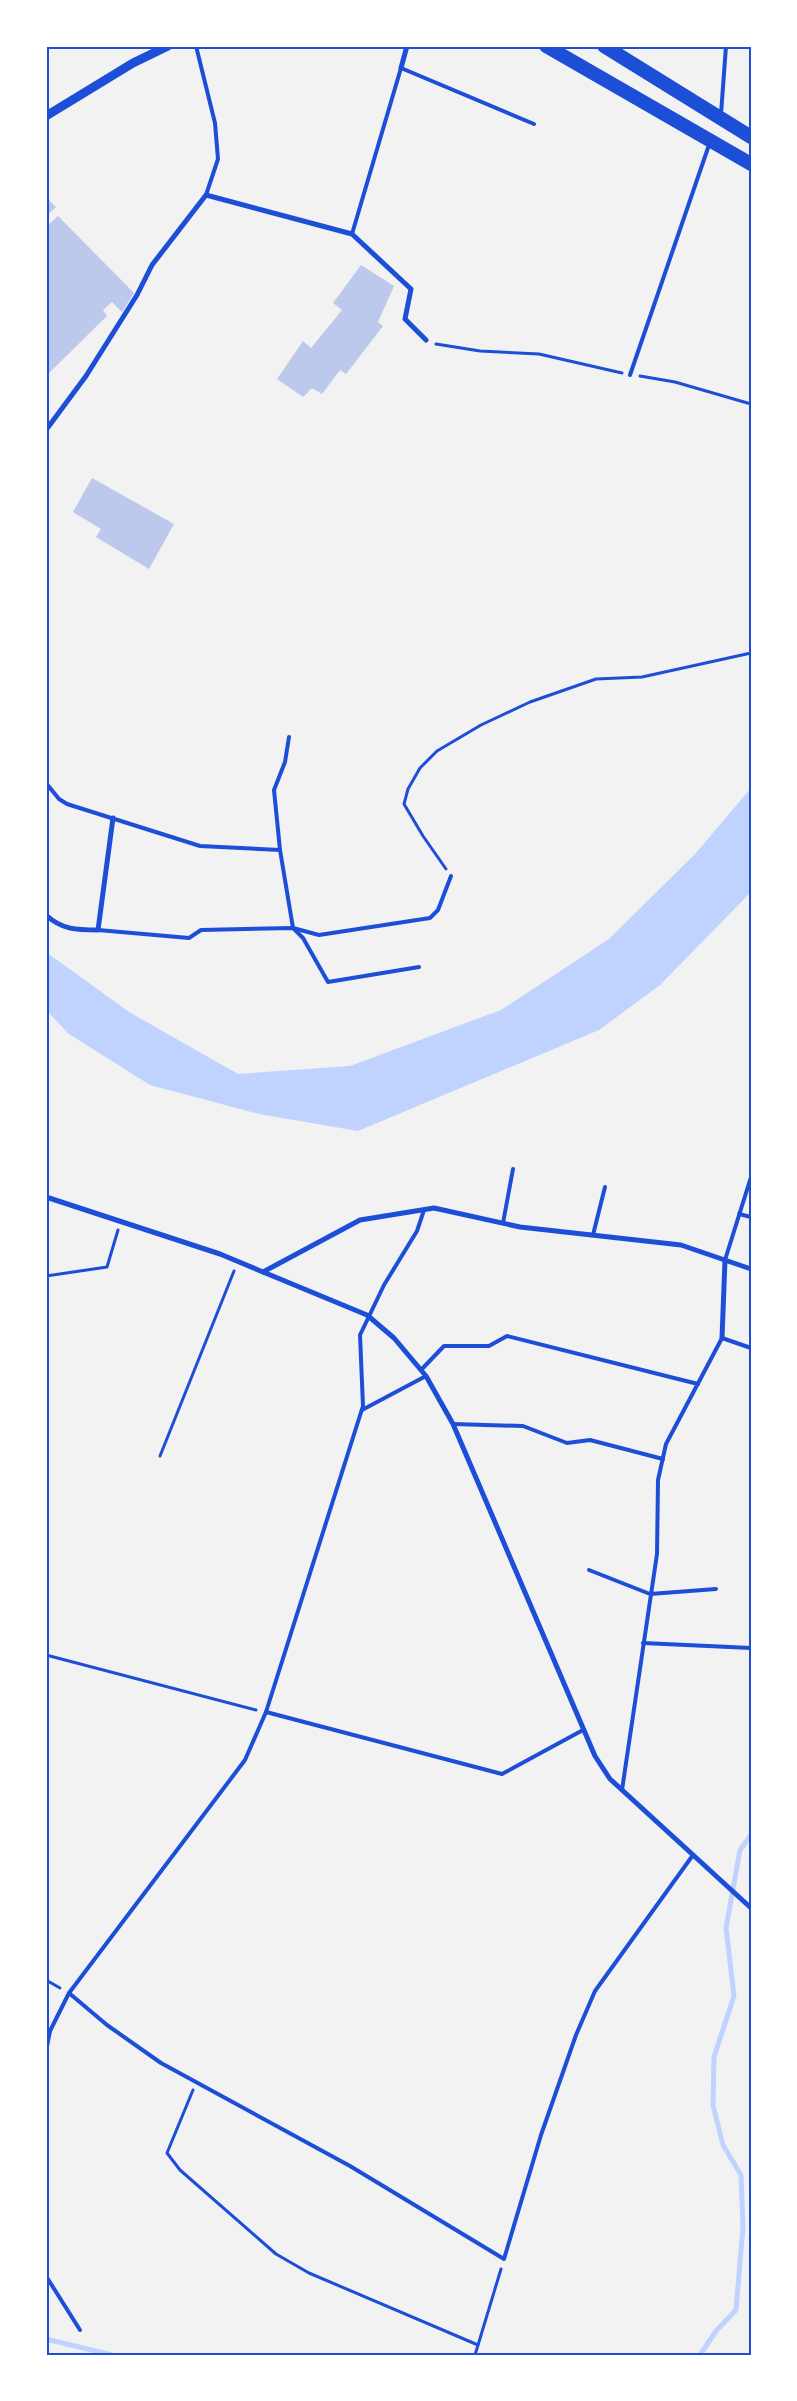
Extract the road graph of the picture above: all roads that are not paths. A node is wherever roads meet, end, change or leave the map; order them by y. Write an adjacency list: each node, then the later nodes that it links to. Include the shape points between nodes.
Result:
1 (168, 46): 8 (street, via 126,67)
2 (196, 46): 14 (lane, via 216,132 218,158)
3 (407, 46): 7 (street)
4 (546, 46): 12 (highway)
5 (604, 46): 9 (highway)
6 (726, 46): 9 (lane)
7 (401, 68): 10 (lane); 15 (lane)
8 (46, 116)
9 (720, 118): 11 (highway)
10 (534, 124)
11 (751, 137)
12 (711, 140): 13 (highway); 17 (lane)
13 (751, 164)
14 (206, 195): 15 (street); 18 (street, via 152,265 86,376)
15 (352, 234): 16 (street, via 411,289 405,319)
16 (426, 340)
17 (630, 375)
18 (46, 430)
19 (289, 737): 22 (lane, via 285,762 274,790)
20 (46, 783): 21 (lane, via 67,804)
21 (113, 818): 22 (lane, via 200,846); 26 (street)
22 (280, 850): 25 (lane)
23 (451, 876): 25 (lane, via 438,910 430,918 319,935)
24 (46, 915): 26 (street, via 70,930)
25 (293, 928): 26 (lane, via 201,930 189,938); 27 (lane, via 303,938 328,982)
26 (98, 930)
27 (419, 967)
28 (513, 1170): 35 (lane)
29 (751, 1177): 33 (lane)
30 (605, 1187): 36 (lane)
31 (46, 1197): 39 (street)
32 (424, 1210): 35 (street, via 434,1208); 39 (street, via 360,1220); 40 (lane, via 417,1231)
33 (739, 1214): 34 (lane); 37 (lane)
34 (751, 1217)
35 (502, 1223): 36 (street)
36 (593, 1235): 37 (street, via 680,1245)
37 (725, 1260): 38 (street); 41 (street)
38 (751, 1268)
39 (263, 1272): 40 (street)
40 (368, 1316): 43 (street, via 394,1338); 46 (lane, via 360,1335)
41 (722, 1338): 42 (lane); 45 (lane)
42 (751, 1348)
43 (422, 1370): 44 (street); 45 (lane, via 444,1346 489,1346 507,1336)
44 (426, 1376): 46 (lane); 47 (street)
45 (698, 1384): 48 (lane, via 666,1444)
46 (361, 1411): 54 (lane)
47 (453, 1424): 48 (lane, via 523,1426 567,1443 590,1440); 55 (street)
48 (663, 1459): 51 (lane, via 658,1480 657,1554)
49 (588, 1570): 51 (lane)
50 (716, 1589): 51 (lane)
51 (650, 1594): 52 (lane)
52 (643, 1643): 53 (lane); 56 (lane)
53 (751, 1648)
54 (266, 1712): 55 (lane, via 502,1774); 59 (lane, via 245,1760)
55 (583, 1730): 56 (street, via 600,1764)
56 (622, 1791): 57 (street)
57 (693, 1855): 58 (street); 59 (lane, via 595,1991 541,2135 504,2258 350,2166 160,2062 107,2025)
58 (751, 1908)
59 (69, 1993): 60 (lane, via 50,2031)
60 (46, 2051)
61 (46, 2276): 62 (lane)
62 (80, 2330)

